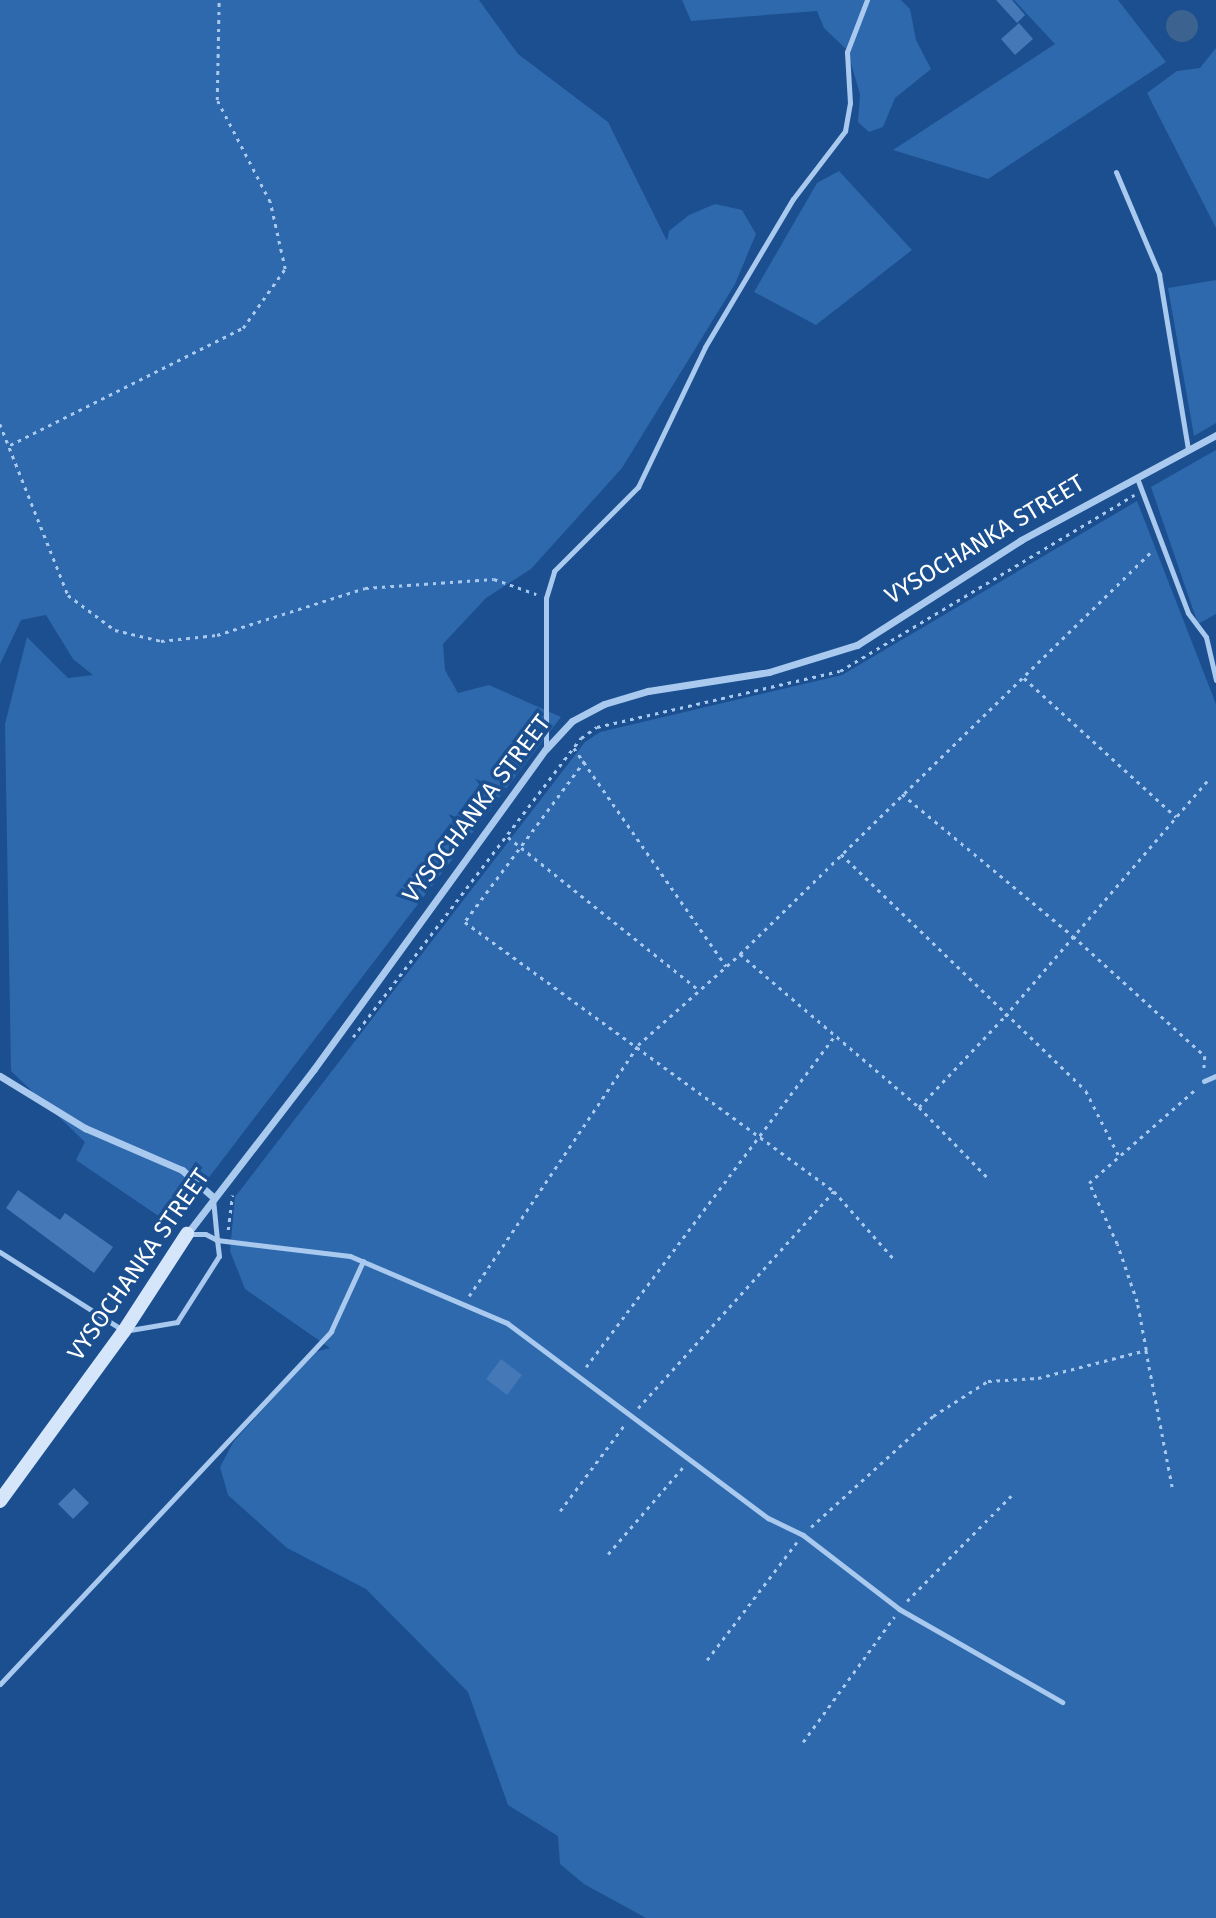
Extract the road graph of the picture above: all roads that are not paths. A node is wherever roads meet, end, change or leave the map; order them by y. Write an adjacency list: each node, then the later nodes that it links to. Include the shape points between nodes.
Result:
1 (867, 0): 7 (lane, via 847,52 850,103 845,131 793,199 705,347 638,487 554,571 546,598)
2 (1116, 172): 4 (lane, via 1159,274)
3 (1216, 435): 4 (street, VYSOCHANKA STREET)
4 (1188, 450): 5 (street, VYSOCHANKA STREET)
5 (1137, 478): 6 (lane, via 1188,613 1206,637); 7 (street, VYSOCHANKA STREET, via 1021,540 857,645 769,672 648,691 604,704 572,721)
6 (1216, 680)
7 (545, 750): 11 (street, VYSOCHANKA STREET, via 314,1069)
8 (0, 1076): 11 (street, via 85,1128 182,1170)
9 (1216, 1076): 10 (lane)
10 (1204, 1081)
11 (212, 1196): 12 (street, VYSOCHANKA STREET); 13 (lane)
12 (187, 1234): 13 (lane, via 205,1234); 16 (street, VYSOCHANKA STREET)
13 (217, 1240): 15 (lane); 16 (lane, via 219,1256 177,1322)
14 (0, 1252): 16 (lane)
15 (363, 1261): 18 (lane, via 331,1331); 19 (lane, via 507,1323 768,1518 803,1535 899,1609)
16 (124, 1331): 17 (street, VYSOCHANKA STREET)
17 (0, 1501)
18 (0, 1684)
19 (1062, 1702)

